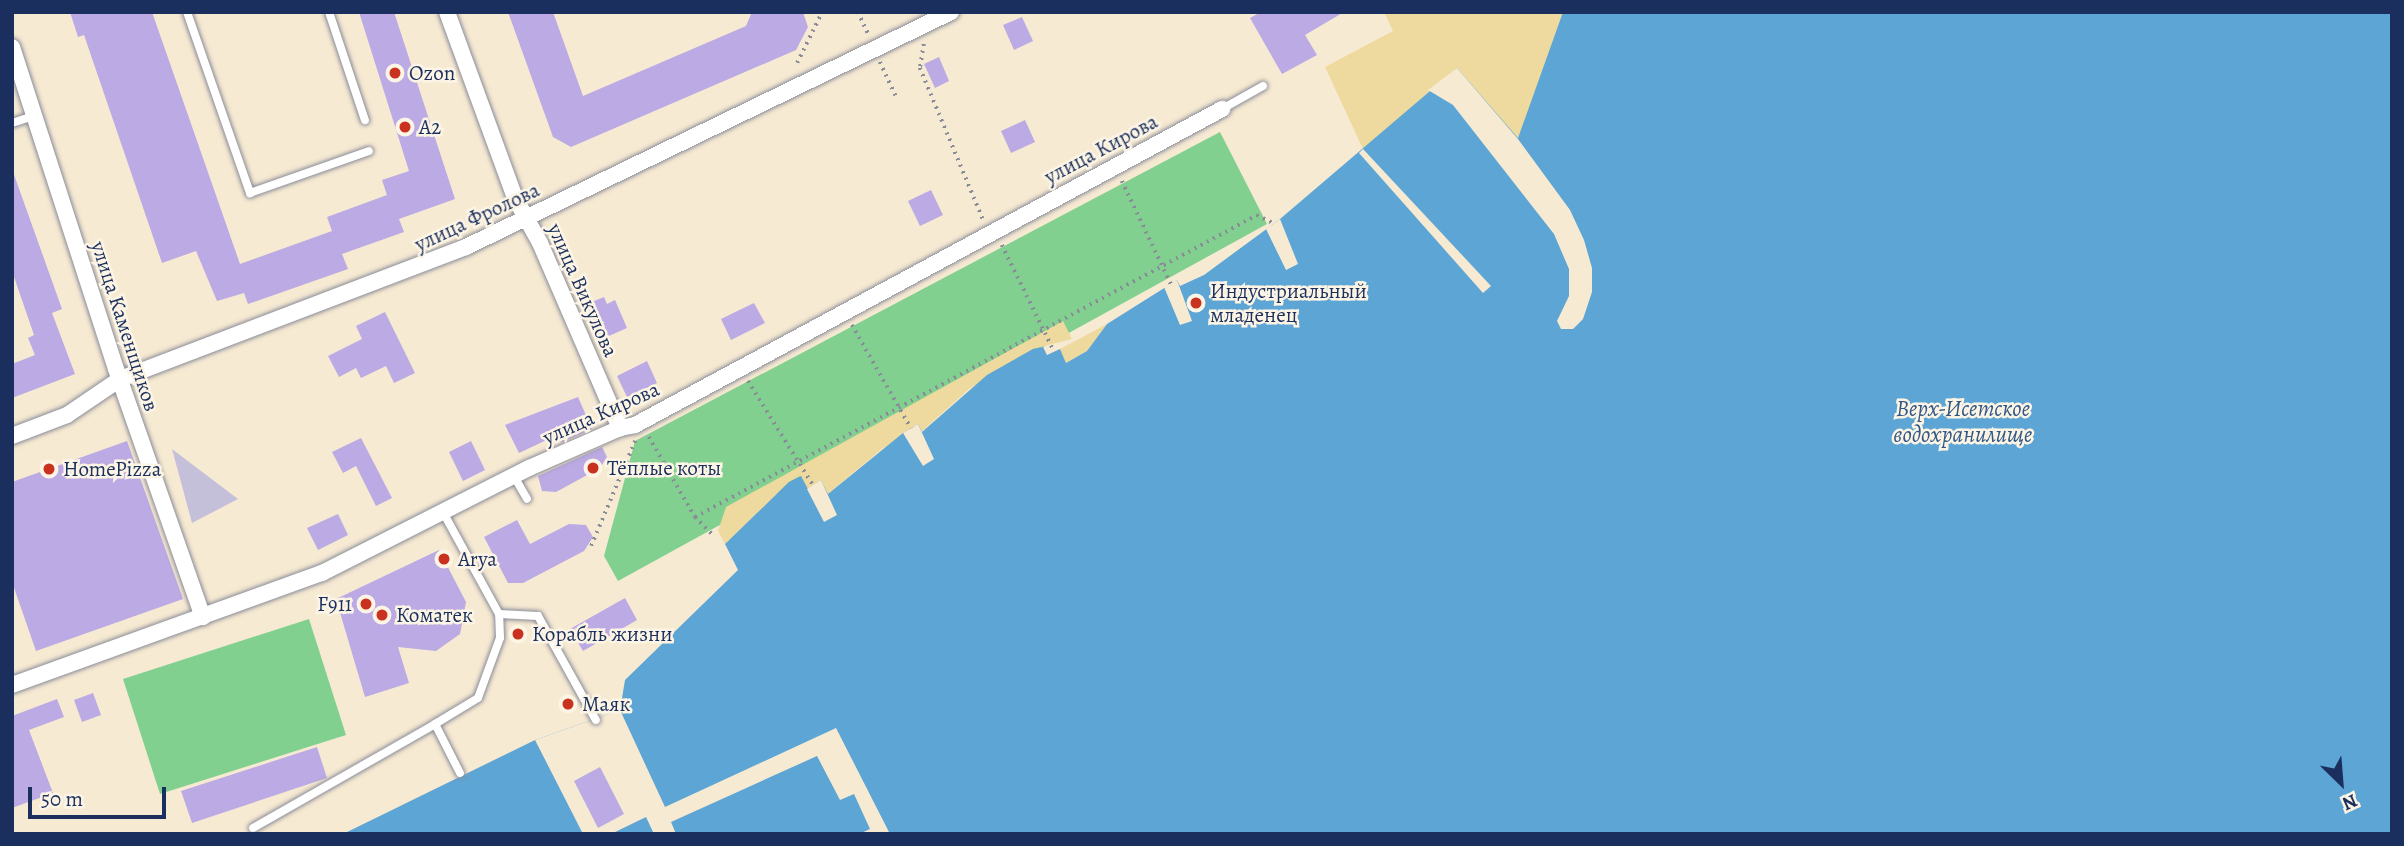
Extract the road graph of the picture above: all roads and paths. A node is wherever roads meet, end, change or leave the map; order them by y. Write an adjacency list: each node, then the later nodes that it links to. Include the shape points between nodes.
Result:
1 (187, 12): 17 (lane, via 250,193)
2 (329, 12): 15 (lane)
3 (447, 12): 19 (street, улица Викулова, via 515,198)
4 (822, 12): 10 (path)
5 (858, 12): 9 (path)
6 (951, 12): 7 (street, улица Фролова)
7 (932, 16): 9 (street, улица Фролова); 21 (path, via 920,68)
8 (12, 47): 14 (street, улица Каменщиков)
9 (874, 49): 12 (path); 19 (street, улица Фролова)
10 (797, 63)
11 (1263, 86): 13 (lane)
12 (896, 96)
13 (1222, 109): 21 (street, улица Кирова)
14 (34, 116): 16 (lane); 28 (street, улица Каменщиков)
15 (365, 120)
16 (12, 123)
17 (369, 151)
18 (1119, 176): 22 (path)
19 (528, 217): 28 (street, улица Фролова, via 402,274); 30 (street, улица Викулова)
20 (1273, 223): 22 (path, via 1257,215)
21 (994, 236): 25 (path); 30 (street, улица Кирова, via 635,425)
22 (1165, 264): 23 (path); 25 (path)
23 (1171, 284)
24 (849, 321): 29 (path)
25 (1044, 329): 26 (path); 29 (path)
26 (1054, 352)
27 (745, 376): 35 (path)
28 (120, 379): 34 (street, улица Фролова, via 67,415); 44 (street, улица Каменщиков)
29 (898, 408): 31 (path); 35 (path)
30 (620, 428): 36 (street, улица Кирова)
31 (911, 428)
32 (645, 429): 40 (path)
33 (639, 432): 42 (path)
34 (12, 436)
35 (797, 462): 37 (path); 40 (path)
36 (515, 478): 38 (lane); 39 (street, улица Кирова)
37 (813, 485)
38 (527, 499)
39 (444, 514): 43 (lane); 44 (street, улица Кирова, via 322,573)
40 (695, 517): 41 (path)
41 (712, 534)
42 (591, 546)
43 (499, 614): 46 (lane, via 538,616); 47 (lane, via 500,638 478,698)
44 (203, 617): 45 (street, улица Кирова)
45 (12, 685)
46 (596, 720)
47 (435, 724): 48 (lane); 49 (lane)
48 (460, 773)
49 (253, 828)

